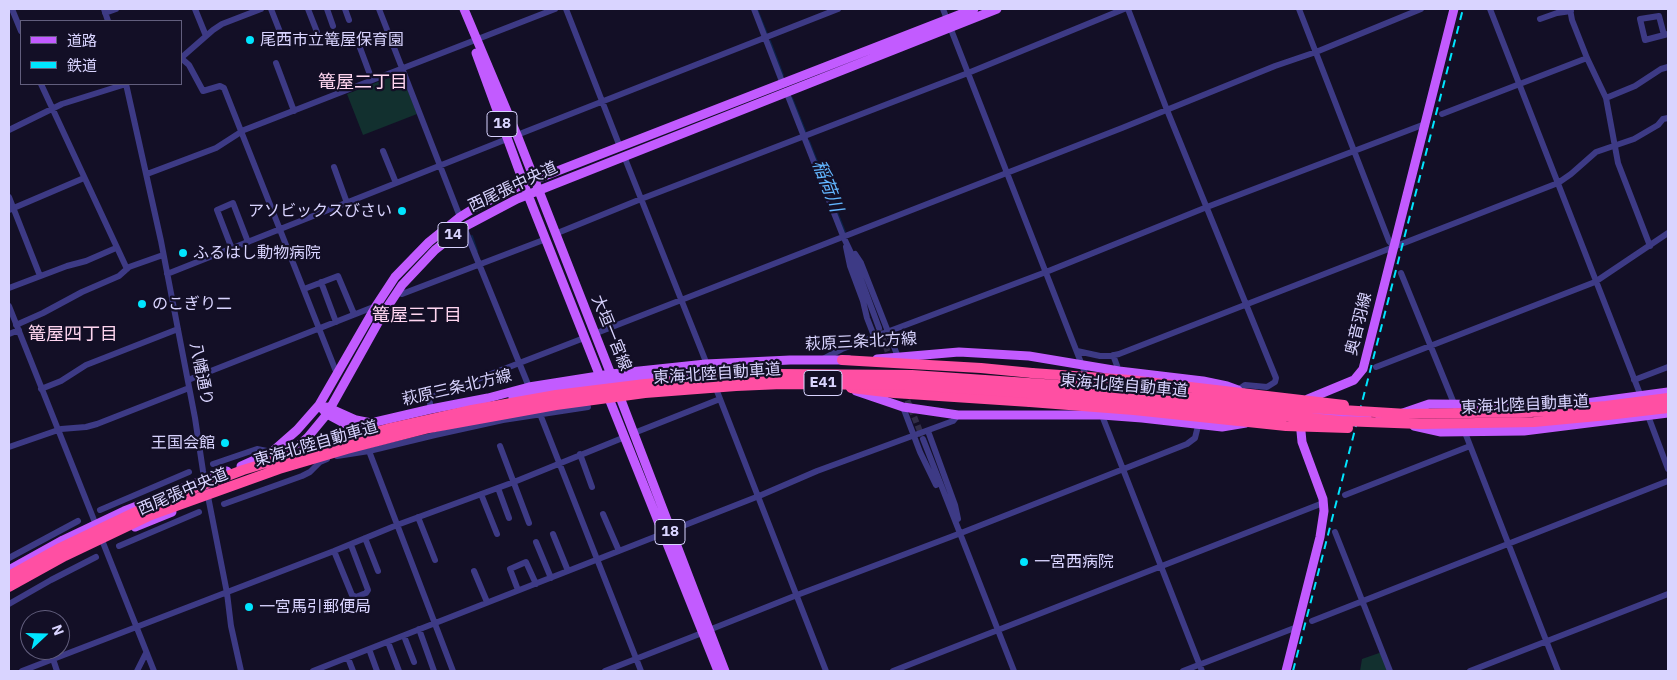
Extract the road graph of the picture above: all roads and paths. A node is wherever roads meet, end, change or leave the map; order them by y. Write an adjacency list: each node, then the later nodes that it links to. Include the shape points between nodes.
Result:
1 (12, 9): 31 (street)
2 (116, 9): 26 (street)
3 (195, 9): 34 (street)
4 (261, 9): 34 (street, via 222,24)
5 (272, 9): 35 (street)
6 (308, 9): 32 (street)
7 (327, 9): 30 (street)
8 (345, 9): 27 (street)
9 (379, 9): 45 (street)
10 (458, 9): 38 (main road, 大垣一宮線 / 18)
11 (464, 9): 38 (main road, 大垣一宮線 / 18)
12 (555, 9): 38 (street)
13 (566, 9): 54 (street)
14 (754, 9): 37 (street)
15 (838, 9): 37 (street)
16 (943, 9): 29 (street)
17 (974, 9): 29 (main road, 西尾張中央道 / 14)
18 (997, 9): 29 (main road, 西尾張中央道 / 14)
19 (1124, 9): 46 (street)
20 (1128, 9): 56 (street)
21 (1299, 9): 39 (street)
22 (1421, 9): 39 (street)
23 (1454, 9): 60 (main road, 奥音羽線)
24 (1490, 9): 48 (street)
25 (1570, 10): 28 (street); 41 (street)
26 (104, 11)
27 (349, 20)
28 (1540, 20)
29 (948, 23): 46 (street); 52 (main road, 西尾張中央道 / 14)
30 (333, 26)
31 (20, 29)
32 (317, 32)
33 (1666, 35): 33 (street, via 1644,40 1640,19 1659,16)
34 (206, 36): 40 (street)
35 (282, 37)
36 (356, 37): 47 (street)
37 (766, 38): 52 (street); 54 (street)
38 (473, 40): 45 (street); 63 (main road, 大垣一宮線 / 18); 65 (main road, 大垣一宮線 / 18)
39 (1316, 52): 56 (street); 69 (street)
40 (182, 57)
41 (1587, 58): 48 (street); 53 (street)
42 (182, 59): 62 (street, via 189,64 203,91 220,86 224,88)
43 (276, 63): 57 (street)
44 (1668, 67): 53 (street)
45 (402, 68): 47 (street); 70 (street)
46 (968, 72): 64 (street); 72 (street)
47 (372, 80): 57 (street)
48 (1519, 83): 58 (street); 78 (street)
49 (41, 85): 55 (street)
50 (123, 85): 55 (street)
51 (126, 85): 73 (street, 八幡通り)
52 (785, 87): 64 (street); 68 (main road, 西尾張中央道 / 14)
53 (1606, 98): 66 (street)
54 (603, 102): 63 (street); 68 (street)
55 (53, 109): 61 (street); 74 (street)
56 (1167, 110): 72 (street); 84 (street)
57 (294, 111): 62 (street)
58 (1442, 114)
59 (1668, 118): 66 (street, via 1634,140)
60 (1425, 124): 69 (street); 95 (main road, 奥音羽線)
61 (9, 130)
62 (241, 132): 73 (street, via 216,148); 88 (street)
63 (517, 135): 75 (main road, 大垣一宮線 / 18)
64 (803, 136): 82 (street); 91 (street)
65 (507, 139): 70 (street); 77 (main road, 大垣一宮線 / 18)
66 (1614, 146): 78 (street, via 1596,152); 94 (street)
67 (383, 151): 76 (street)
68 (622, 151): 75 (main road, 西尾張中央道 / 14); 79 (main road, 西尾張中央道 / 14); 82 (street)
69 (1355, 151): 84 (street); 95 (street)
70 (440, 166): 76 (street); 86 (street)
71 (334, 167): 83 (street)
72 (1007, 172): 91 (street); 101 (street)
73 (147, 174): 98 (street, 八幡通り)
74 (84, 178): 85 (street); 96 (street)
75 (534, 180): 77 (main road, 西尾張中央道 / 14); 79 (main road, 大垣一宮線 / 18)
76 (396, 183): 83 (street)
77 (524, 184): 80 (main road, 大垣一宮線 / 18); 86 (main road, 西尾張中央道 / 14)
78 (1558, 184): 95 (street); 106 (street)
79 (538, 191): 80 (main road, 西尾張中央道 / 14); 89 (main road, 大垣一宮線 / 18)
80 (528, 195): 87 (main road, 西尾張中央道 / 14); 92 (main road, 大垣一宮線 / 18)
81 (9, 197): 85 (street)
82 (641, 199): 89 (street); 110 (street)
83 (347, 203): 88 (street)
84 (1207, 207): 101 (street); 111 (street)
85 (11, 210): 104 (street)
86 (460, 217): 113 (main road, 西尾張中央道 / 14, via 416,253)
87 (464, 227): 99 (street); 109 (main road, 西尾張中央道 / 14, via 422,262)
88 (280, 230): 93 (street); 108 (street)
89 (555, 234): 122 (main road, 大垣一宮線 / 18)
90 (1668, 234): 94 (street)
91 (843, 236): 110 (street); 118 (street); 120 (street, via 861,263); 123 (street)
92 (546, 239): 99 (street); 124 (main road, 大垣一宮線 / 18)
93 (248, 242): 97 (street); 97 (street, via 233,204 217,210)
94 (1650, 246): 106 (street)
95 (1394, 247): 111 (street); 160 (main road, 奥音羽線, via 1363,369 1346,384 1308,399)
96 (116, 248): 100 (street); 104 (street)
97 (232, 248): 103 (street)
98 (163, 255): 100 (street); 103 (street, 八幡通り)
99 (480, 265): 109 (street, via 402,294); 131 (street)
100 (126, 269): 116 (street, via 119,276 82,292)
101 (1046, 272): 120 (street); 126 (street)
102 (1401, 273): 125 (street)
103 (167, 274): 119 (street, 八幡通り)
104 (40, 276): 107 (street)
105 (321, 282): 108 (street); 114 (street, via 338,276); 115 (street)
106 (1595, 282): 125 (street); 141 (street)
107 (9, 288)
108 (304, 289): 117 (street)
109 (398, 291): 159 (main road, 西尾張中央道 / 14)
110 (681, 299): 122 (street); 135 (street)
111 (1246, 304): 127 (street); 147 (street, via 1276,380 1267,387 1245,385)
112 (9, 306): 116 (street)
113 (376, 306): 114 (street); 137 (main road, 西尾張中央道 / 14)
114 (354, 314): 115 (street)
115 (336, 322): 117 (street)
116 (18, 328): 121 (street); 146 (street)
117 (319, 328): 137 (street); 140 (street)
118 (879, 328)
119 (178, 329): 140 (street, 八幡通り); 146 (street, via 86,365)
120 (888, 331): 123 (street); 128 (street)
121 (9, 334)
122 (594, 334): 138 (main road, 大垣一宮線 / 18)
123 (874, 336): 129 (street, via 842,348)
124 (584, 338): 131 (street); 139 (main road, 大垣一宮線 / 18)
125 (1430, 346): 133 (street); 153 (street)
126 (1076, 351): 127 (street); 132 (street)
127 (1114, 355): 136 (street)
128 (898, 357): 130 (main road, 萩原三条北方線); 132 (main road, 萩原三条北方線, via 959,352 999,353)
129 (822, 360): 130 (main road, 萩原三条北方線); 135 (main road, 萩原三条北方線)
130 (842, 360): 163 (highway, bridge, via 1130,380 1377,408)
131 (519, 363): 143 (street); 158 (street, via 429,398)
132 (1082, 365): 136 (main road, 萩原三条北方線); 165 (street)
133 (1376, 367)
134 (1668, 367): 141 (street)
135 (708, 368): 138 (main road, 萩原三条北方線); 145 (main road, 萩原三条北方線, via 773,372); 151 (street)
136 (1119, 371): 142 (main road, 萩原三条北方線)
137 (338, 374): 154 (main road, 西尾張中央道 / 14)
138 (612, 378): 139 (main road, 萩原三条北方線); 173 (main road, 大垣一宮線 / 18)
139 (601, 379): 143 (main road, 萩原三条北方線); 152 (main road, 萩原三条北方線); 176 (main road, 大垣一宮線 / 18)
140 (188, 380): 144 (street, 八幡通り)
141 (1634, 380): 149 (street)
142 (1203, 381): 147 (main road, 萩原三条北方線); 170 (street)
143 (529, 387): 158 (main road, 萩原三条北方線)
144 (189, 388): 171 (street, via 92,425); 192 (street, 八幡通り)
145 (848, 388): 156 (main road, 萩原三条北方線); 169 (highway, bridge, via 1134,410 1286,426 1368,428)
146 (41, 389): 171 (street)
147 (1238, 390): 160 (main road, 萩原三条北方線)
148 (1668, 392): 149 (main road, 萩原三条北方線)
149 (1640, 396): 153 (main road, 萩原三条北方線, via 1553,405); 166 (street)
150 (1668, 398): 163 (highway, 東海北陸自動車道 / E41, bridge)
151 (720, 399): 173 (street); 201 (street)
152 (500, 401): 159 (main road, 萩原三条北方線, via 365,430 355,429); 168 (street)
153 (1454, 404): 167 (main road, 萩原三条北方線, via 1429,404); 174 (street)
154 (319, 405): 159 (main road, 萩原三条北方線); 182 (main road, 西尾張中央道 / 14)
155 (588, 407): 162 (street)
156 (903, 407): 164 (main road, 萩原三条北方線); 175 (street)
157 (1668, 408): 169 (highway, 東海北陸自動車道 / E41, bridge, via 1534,422)
158 (431, 409): 159 (main road, 萩原三条北方線, via 366,423)
159 (329, 411): 188 (main road, 西尾張中央道 / 14, via 299,446)
160 (1300, 413): 167 (main road, 萩原三条北方線); 170 (main road, 萩原三条北方線, via 1275,414 1231,427); 204 (main road, via 1302,442)
161 (1668, 413): 166 (main road, 萩原三条北方線)
162 (540, 414): 168 (street); 185 (street)
163 (1492, 414): 241 (highway, 東海北陸自動車道 / E41, bridge, via 1342,411 1026,382 912,375 778,374 645,384 472,410 309,450 243,470 148,506)
164 (958, 415): 165 (main road, 萩原三条北方線); 172 (street, via 953,421)
165 (1102, 416): 170 (main road, 萩原三条北方線); 190 (street)
166 (1648, 416): 174 (main road, 萩原三条北方線, via 1532,430); 189 (street)
167 (1380, 418): 174 (main road, 萩原三条北方線, via 1434,431)
168 (503, 420): 181 (street)
169 (1421, 424): 244 (highway, 東海北陸自動車道 / E41, bridge, via 1341,422 1062,395 911,385 764,385 600,398 430,428 279,469 144,518)
170 (1198, 425): 190 (street, via 1195,438 1187,444)
171 (58, 430): 180 (street); 214 (street)
172 (928, 431): 175 (street); 219 (street, via 955,505)
173 (634, 432): 217 (main road, 大垣一宮線 / 18)
174 (1464, 432): 179 (street)
175 (914, 436): 201 (street, via 816,471); 219 (street)
176 (625, 437): 184 (street); 217 (main road, 大垣一宮線 / 18)
177 (922, 439): 219 (street)
178 (500, 446): 194 (street)
179 (1470, 446): 200 (street); 225 (street)
180 (9, 447)
181 (369, 451): 195 (street, via 325,460 302,476); 215 (street)
182 (272, 452): 183 (street, via 262,449); 187 (main road, 西尾張中央道 / 14)
183 (247, 453): 186 (street); 187 (street)
184 (580, 454): 185 (street); 196 (street)
185 (560, 463): 194 (street); 234 (street)
186 (213, 464)
187 (244, 465): 192 (main road, 西尾張中央道 / 14)
188 (275, 465): 195 (street); 202 (main road, 西尾張中央道 / 14)
189 (1668, 468)
190 (1122, 469): 219 (street); 235 (street)
191 (189, 472): 198 (street)
192 (205, 479): 202 (street, 八幡通り); 203 (main road, 西尾張中央道 / 14)
193 (1668, 481): 225 (street)
194 (514, 482): 197 (street); 213 (street)
195 (282, 483): 205 (street)
196 (592, 487)
197 (498, 488): 199 (street); 211 (street)
198 (147, 489): 203 (street); 206 (street)
199 (481, 494): 209 (street); 220 (street)
200 (1345, 494)
201 (758, 496): 217 (street); 248 (street)
202 (209, 498): 210 (main road, 西尾張中央道 / 14); 247 (street, 八幡通り)
203 (150, 500): 214 (main road, 西尾張中央道 / 14)
204 (1323, 503): 235 (street); 255 (main road, via 1322,528)
205 (224, 504)
206 (100, 510)
207 (199, 512): 216 (street)
208 (603, 514): 230 (street)
209 (418, 517): 215 (street); 233 (street)
210 (159, 518): 216 (street); 223 (main road, 西尾張中央道 / 14)
211 (509, 518)
212 (78, 521): 228 (street)
213 (529, 522)
214 (95, 524): 223 (street); 228 (main road, 西尾張中央道 / 14)
215 (397, 525): 222 (street); 254 (street)
216 (162, 527): 227 (street)
217 (667, 532): 230 (street); 259 (main road, 大垣一宮線 / 18)
218 (1335, 532): 251 (street)
219 (961, 533): 248 (street); 258 (street)
220 (497, 534)
221 (553, 534): 238 (street)
222 (365, 538): 226 (street); 239 (street)
223 (103, 542): 240 (main road, 西尾張中央道 / 14); 256 (street)
224 (536, 542): 242 (street)
225 (1508, 544): 251 (street); 261 (street)
226 (351, 545): 229 (street); 229 (street, via 368,590 356,597 352,595)
227 (118, 546)
228 (32, 551): 232 (street); 236 (main road, 西尾張中央道 / 14)
229 (334, 551): 247 (street)
230 (619, 551): 234 (street)
231 (96, 557): 240 (street)
232 (9, 558)
233 (435, 560)
234 (597, 560): 238 (street); 267 (street)
235 (1161, 567): 258 (street); 270 (street)
236 (9, 570)
237 (474, 571): 250 (street)
238 (568, 571): 242 (street)
239 (378, 572)
240 (49, 575): 246 (main road, 西尾張中央道 / 14); 252 (street)
241 (9, 576)
242 (551, 578): 243 (street)
243 (536, 584): 245 (street); 245 (street, via 526,562 510,569)
244 (9, 586)
245 (518, 590): 250 (street)
246 (9, 592)
247 (227, 593): 256 (street); 275 (street, 八幡通り)
248 (797, 594): 259 (street); 286 (street)
249 (1668, 594): 261 (street)
250 (487, 602): 254 (street)
251 (1362, 602): 253 (street); 291 (street)
252 (9, 604)
253 (1312, 621)
254 (434, 624): 257 (street); 281 (street)
255 (1297, 627): 270 (street); 290 (main road)
256 (136, 628): 264 (street); 265 (street)
257 (420, 629): 260 (street); 280 (street)
258 (998, 631): 287 (street); 288 (street)
259 (706, 632): 267 (street); 284 (main road, 大垣一宮線 / 18); 285 (main road, 大垣一宮線 / 18)
260 (404, 636): 262 (street); 269 (street)
261 (1546, 641): 271 (street); 293 (street)
262 (388, 642): 263 (street); 279 (street)
263 (369, 649): 266 (street); 278 (street)
264 (70, 653)
265 (146, 653): 273 (street); 274 (street)
266 (348, 658): 276 (street); 277 (street)
267 (636, 658): 282 (street); 283 (street)
268 (50, 660): 272 (street)
269 (414, 662)
270 (1201, 668): 289 (street)
271 (1482, 669): 292 (street)
272 (22, 671)
273 (137, 671)
274 (154, 671)
275 (241, 671)
276 (313, 671)
277 (352, 671)
278 (377, 671)
279 (399, 671)
280 (434, 671)
281 (453, 671)
282 (605, 671)
283 (641, 671)
284 (718, 671)
285 (725, 671)
286 (826, 671)
287 (893, 671)
288 (1014, 671)
289 (1183, 671)
290 (1286, 671)
291 (1390, 671)
292 (1470, 671)
293 (1558, 671)

